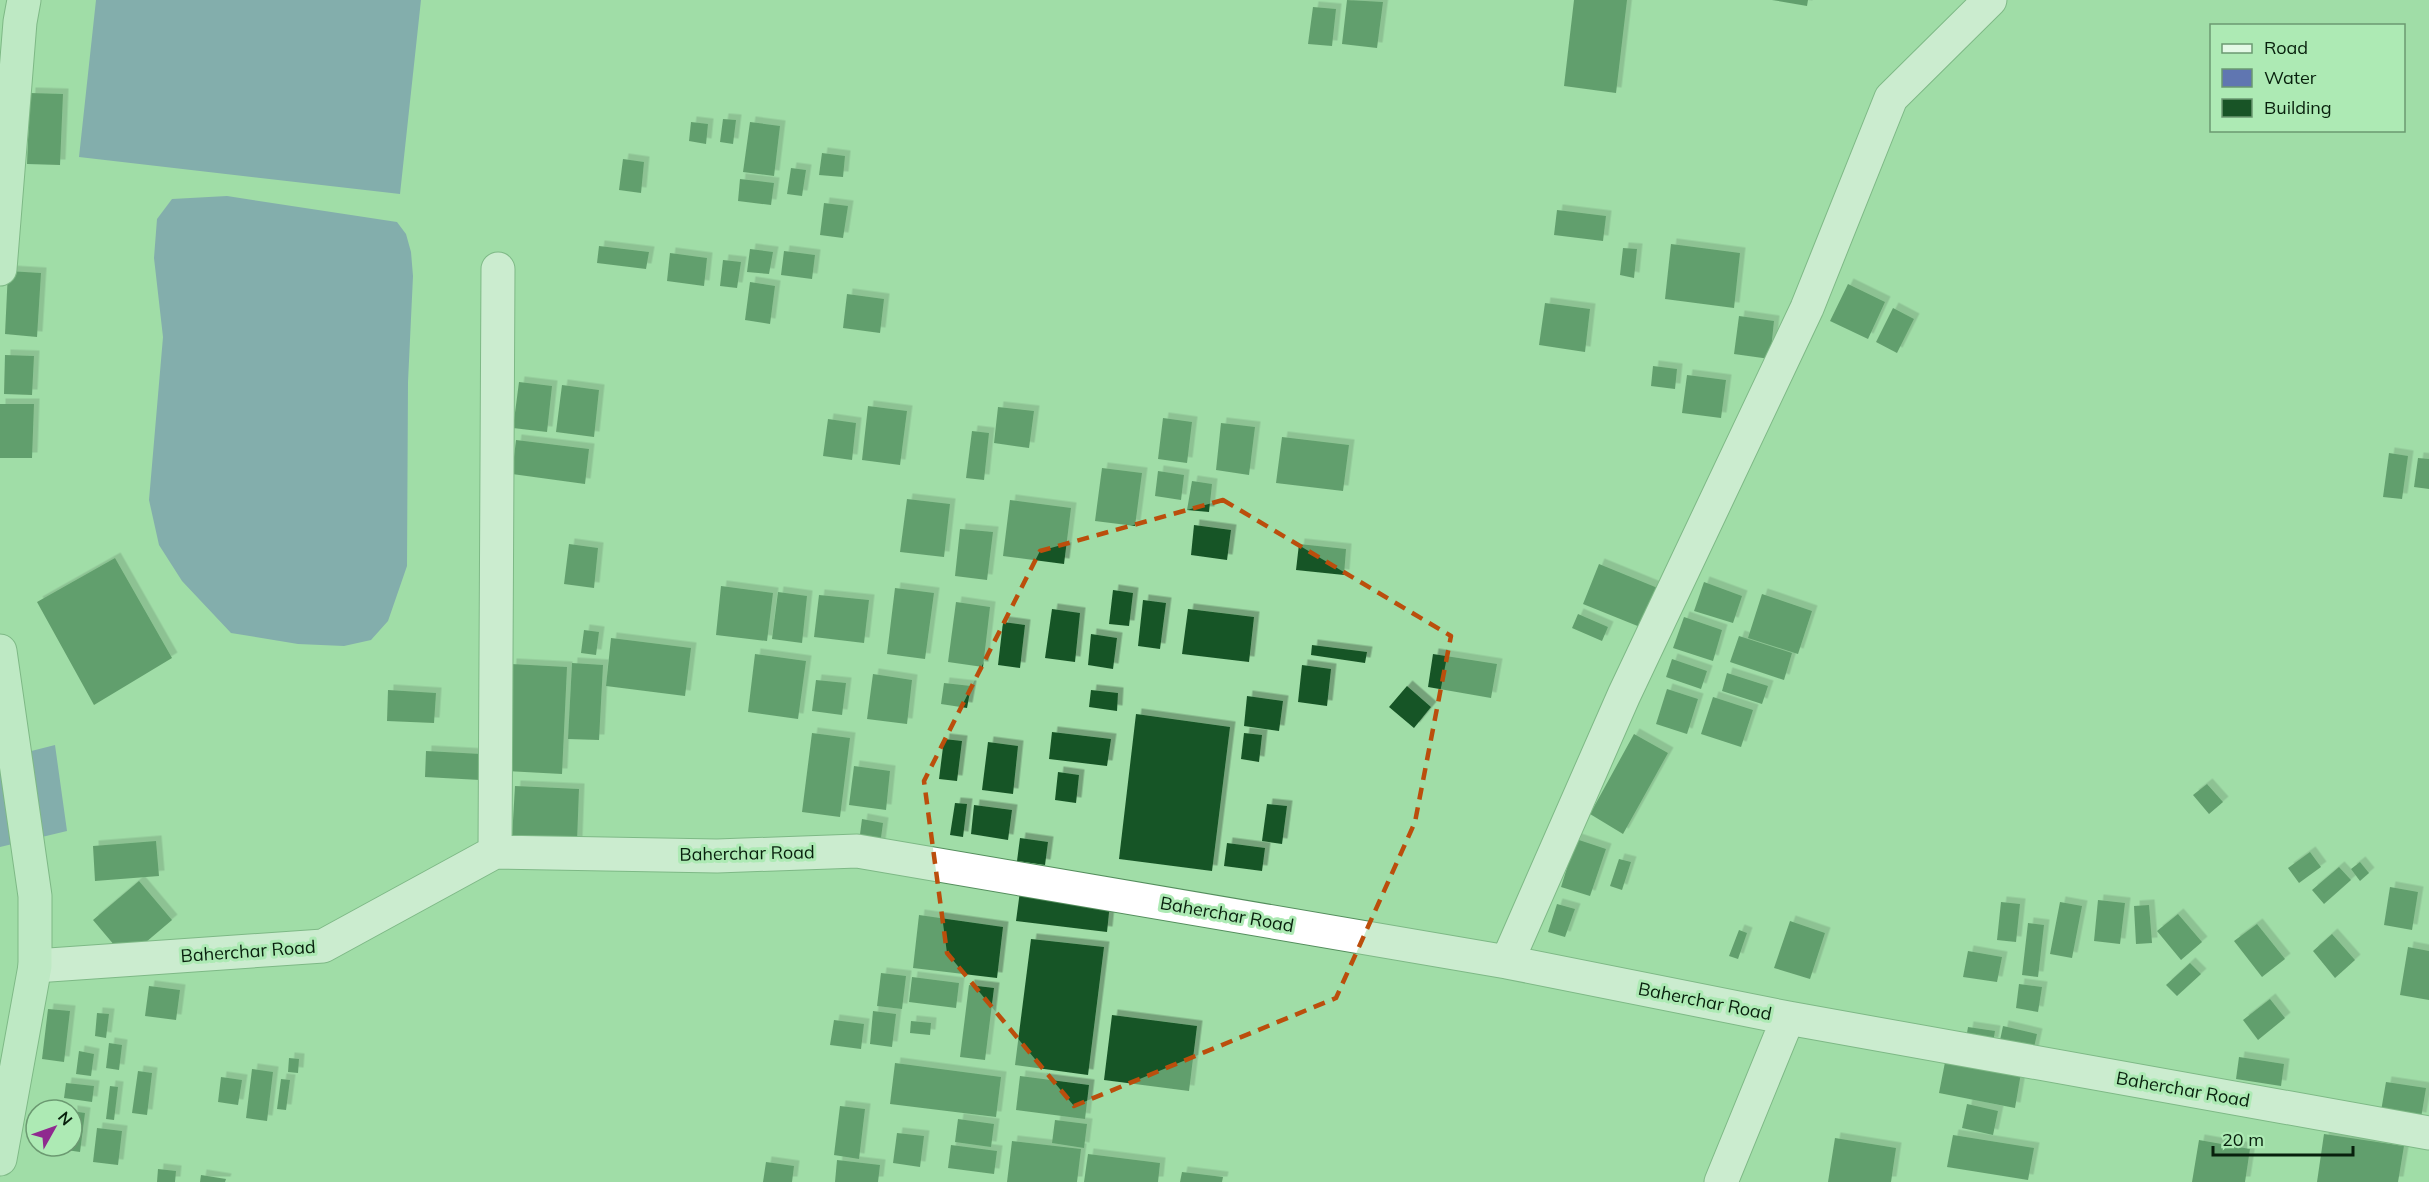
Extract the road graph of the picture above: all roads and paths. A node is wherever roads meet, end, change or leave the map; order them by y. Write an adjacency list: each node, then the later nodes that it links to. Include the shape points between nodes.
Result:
1 (1990, 0): 7 (street, via 1891,98 1807,308 1624,695)
2 (15, 14): 3 (main road)
3 (0, 269)
4 (498, 269): 6 (street)
5 (1, 663): 8 (main road, via 35,896)
6 (495, 852): 7 (street, Baherchar Road, via 717,856 856,851); 8 (street, Baherchar Road, via 323,946)
7 (1507, 962): 9 (street, Baherchar Road)
8 (35, 966): 11 (main road)
9 (1788, 1018): 10 (street, Baherchar Road); 12 (street)
10 (2429, 1133)
11 (0, 1159)
12 (1720, 1182)

